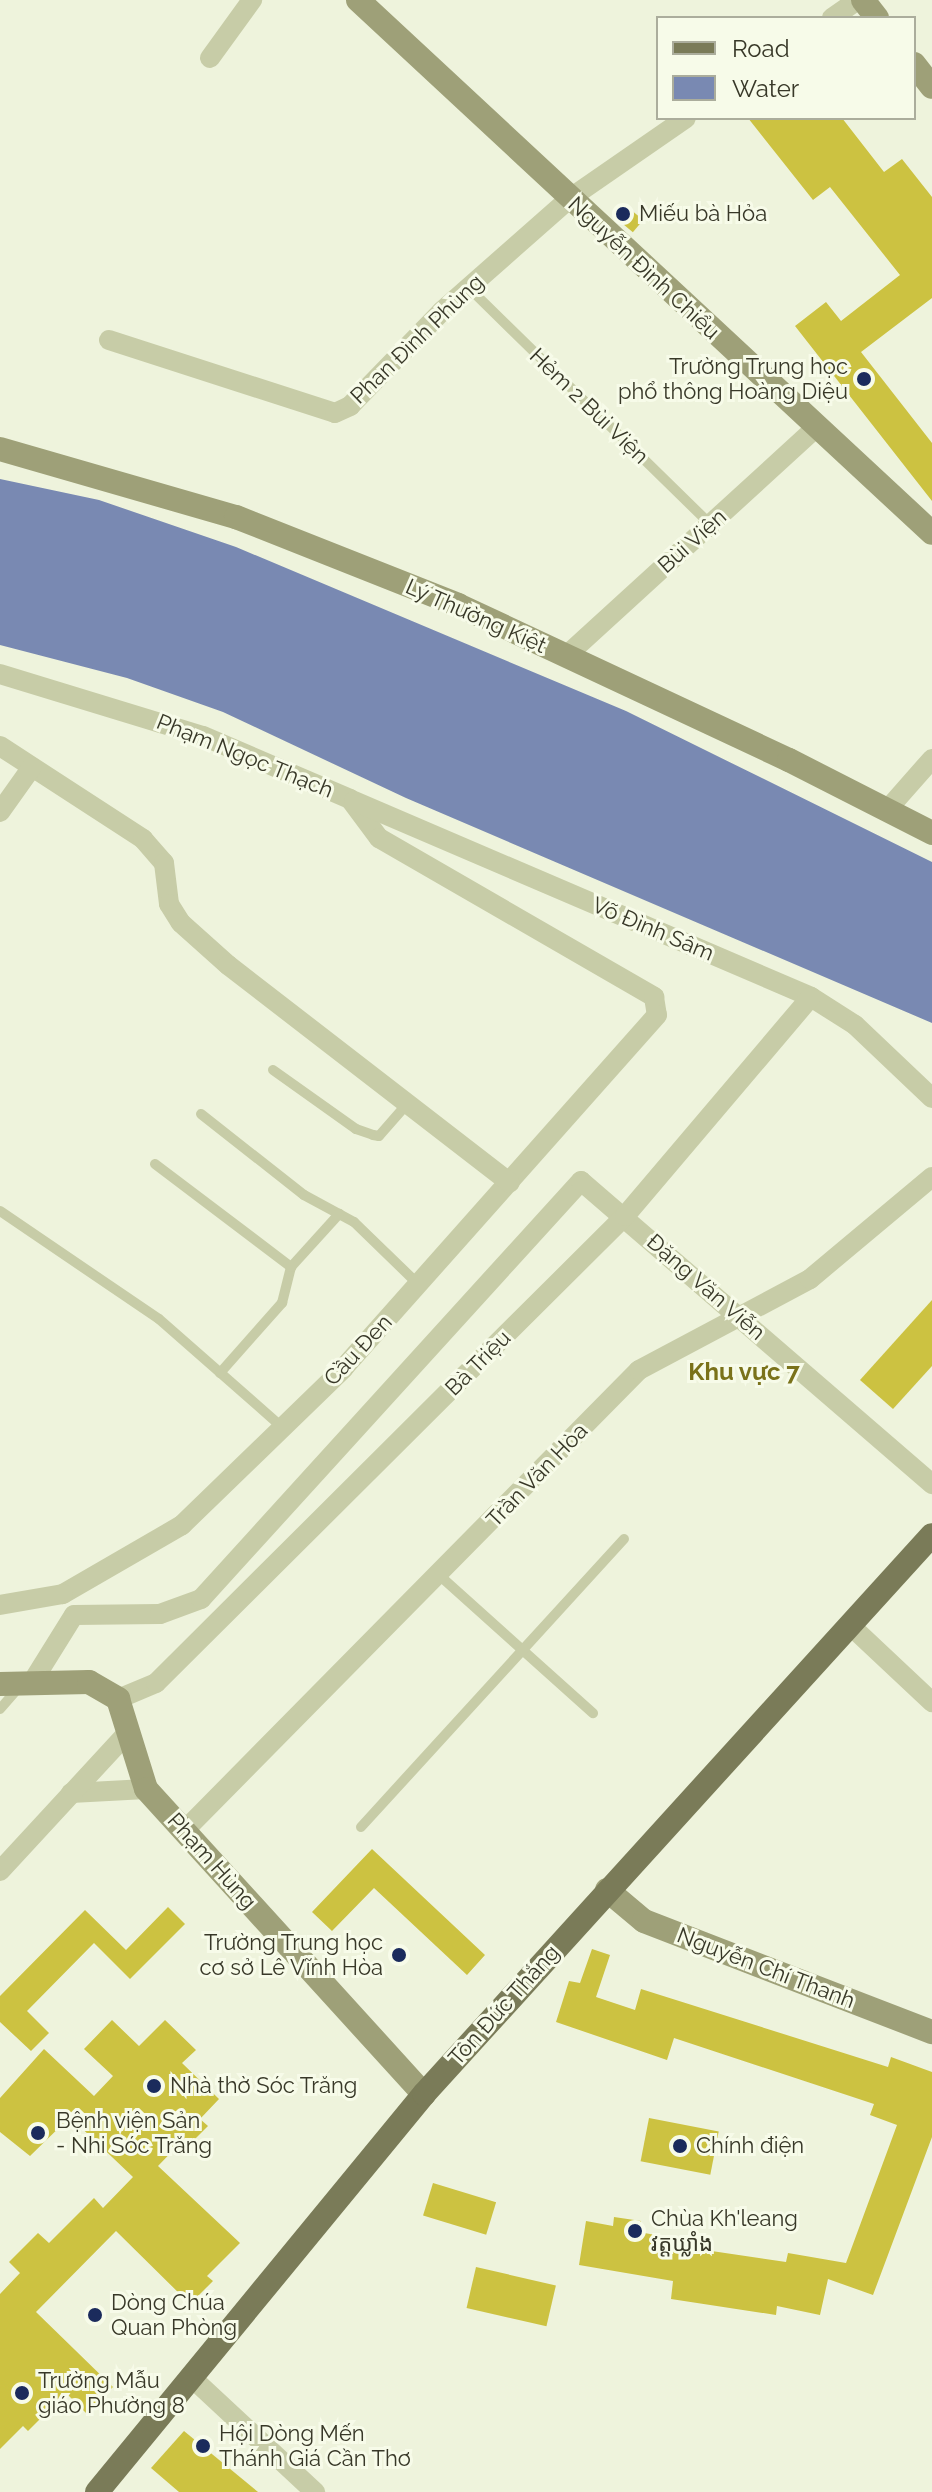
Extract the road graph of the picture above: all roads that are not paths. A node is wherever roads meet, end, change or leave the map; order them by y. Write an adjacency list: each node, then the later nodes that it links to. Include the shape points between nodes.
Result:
1 (252, 0): 6 (street)
2 (358, 0): 10 (street, Nguyễn Đình Chiểu)
3 (861, 0): 4 (street); 5 (street)
4 (835, 16)
5 (875, 16)
6 (210, 58)
7 (916, 67): 8 (street)
8 (932, 87)
9 (683, 120): 10 (street, Phan Đình Phùng)
10 (569, 199): 11 (street, Phan Đình Phùng); 13 (street, Nguyễn Đình Chiểu)
11 (468, 287): 12 (street, Phan Đình Phùng, via 350,406 335,413); 15 (lane, Hẻm 2 Bùi Viện)
12 (109, 340)
13 (817, 427): 15 (street, Bùi Viện); 16 (street, Nguyễn Đình Chiểu)
14 (0, 449): 17 (street, Lý Thường Kiệt, via 236,517 458,605)
15 (710, 524): 17 (street, Bùi Viện)
16 (932, 533)
17 (566, 656): 23 (street, Lý Thường Kiệt)
18 (0, 674): 22 (street, Phạm Ngọc Thạch, via 203,736)
19 (0, 746): 21 (street)
20 (932, 759): 23 (street)
21 (32, 767): 24 (street); 30 (street, via 143,839 164,863 169,904 181,923)
22 (350, 799): 26 (street, Võ Đình Sâm); 27 (street, Phạm Ngọc Thạch, via 379,838 654,997)
23 (887, 810): 25 (street, Lý Thường Kiệt)
24 (0, 812)
25 (932, 833)
26 (811, 997): 29 (street, Võ Đình Sâm, via 855,1025); 37 (street, Bà Triệu)
27 (657, 1015): 34 (street, Cầu Đen)
28 (273, 1070): 30 (lane, via 356,1129 373,1135 385,1130)
29 (932, 1098)
30 (407, 1104): 34 (street)
31 (201, 1114): 36 (lane, via 304,1195)
32 (155, 1164): 38 (lane)
33 (932, 1177): 40 (street, Trần Văn Hòa, via 810,1279)
34 (510, 1183): 39 (street, Cầu Đen)
35 (0, 1211): 41 (lane, via 159,1319)
36 (339, 1214): 38 (lane); 39 (lane)
37 (625, 1216): 40 (street, Đặng Văn Viễn); 50 (street, Đặng Văn Viễn, via 588,1185 574,1183 472,1305 201,1599 160,1614 74,1615); 51 (street, Bà Triệu, via 156,1683)
38 (291, 1267): 41 (lane, via 282,1303)
39 (419, 1285): 42 (street, Cầu Đen, via 344,1368)
40 (742, 1318): 43 (street, Đặng Văn Viễn); 46 (street, Trần Văn Hòa, via 639,1370)
41 (220, 1373): 42 (lane)
42 (281, 1426): 47 (street, Cầu Đen, via 182,1525 63,1594)
43 (932, 1484)
44 (932, 1535): 48 (main road, Tôn Đức Thắng)
45 (624, 1539): 49 (lane)
46 (439, 1575): 49 (lane); 59 (street, Trần Văn Hòa)
47 (0, 1605)
48 (852, 1627): 52 (street); 61 (main road, Tôn Đức Thắng)
49 (524, 1651): 54 (lane); 58 (lane)
50 (18, 1684): 51 (street, via 89,1682); 53 (lane)
51 (118, 1699): 55 (street, Phạm Hùng)
52 (932, 1702)
53 (0, 1709)
54 (593, 1713)
55 (129, 1731): 56 (street, Phạm Hùng); 57 (street)
56 (146, 1789): 57 (street); 59 (street, Phạm Hùng)
57 (71, 1793): 60 (street)
58 (361, 1827)
59 (185, 1830): 63 (street, Phạm Hùng)
60 (0, 1871)
61 (607, 1890): 62 (street, Nguyễn Chí Thanh, via 644,1921); 63 (main road, Tôn Đức Thắng)
62 (932, 2032)
63 (424, 2094): 64 (main road, Tôn Đức Thắng)
64 (190, 2376): 65 (main road, Tôn Đức Thắng); 66 (street)
65 (97, 2492)
66 (315, 2492)

